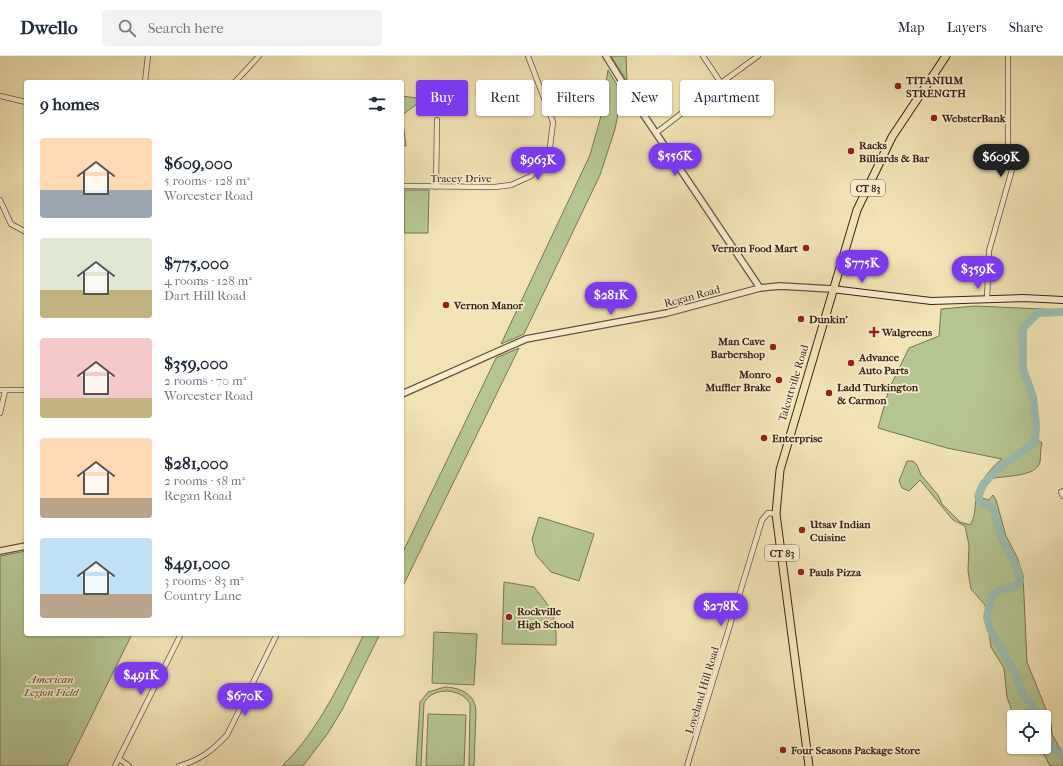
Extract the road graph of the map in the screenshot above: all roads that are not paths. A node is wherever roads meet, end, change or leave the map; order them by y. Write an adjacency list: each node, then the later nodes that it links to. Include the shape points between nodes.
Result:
1 (148, 56): 9 (street)
2 (259, 56): 10 (street)
3 (528, 56): 19 (street, Tracey Drive, via 553,122 550,147 545,160 531,176 511,185)
4 (606, 56): 17 (street)
5 (703, 56): 11 (street)
6 (758, 56): 12 (street)
7 (946, 56): 23 (main road, Talcottville Road / CT 83, via 892,137 857,210)
8 (1008, 56): 24 (street, via 1008,144 1013,166 989,251)
9 (145, 80)
10 (237, 80)
11 (719, 80)
12 (725, 80)
13 (0, 96): 14 (street)
14 (24, 102)
15 (680, 115): 17 (street)
16 (437, 120): 19 (street)
17 (656, 133): 22 (street)
18 (404, 186): 19 (street, Tracey Drive)
19 (436, 187)
20 (0, 200): 21 (street, via 11,224)
21 (24, 231)
22 (760, 288): 23 (street, Regan Road, via 780,286); 28 (street, Regan Road, via 667,313 526,339)
23 (832, 289): 24 (main road, via 930,301); 32 (main road, Talcottville Road / CT 83, via 783,456)
24 (987, 299): 25 (main road)
25 (1063, 300)
26 (24, 390): 27 (street)
27 (2, 391): 29 (street)
28 (404, 393)
29 (0, 413)
30 (1063, 491): 31 (street)
31 (1063, 496)
32 (776, 514): 41 (street, Loveland Hill Road, via 768,513 762,520); 42 (main road, Talcottville Road / CT 83)
33 (24, 546): 34 (street)
34 (0, 551)
35 (180, 636): 37 (street)
36 (276, 636): 40 (street, via 227,735 197,761)
37 (119, 759): 38 (street); 39 (street)
38 (115, 766)
39 (129, 766)
40 (179, 766)
41 (688, 766)
42 (809, 766)

